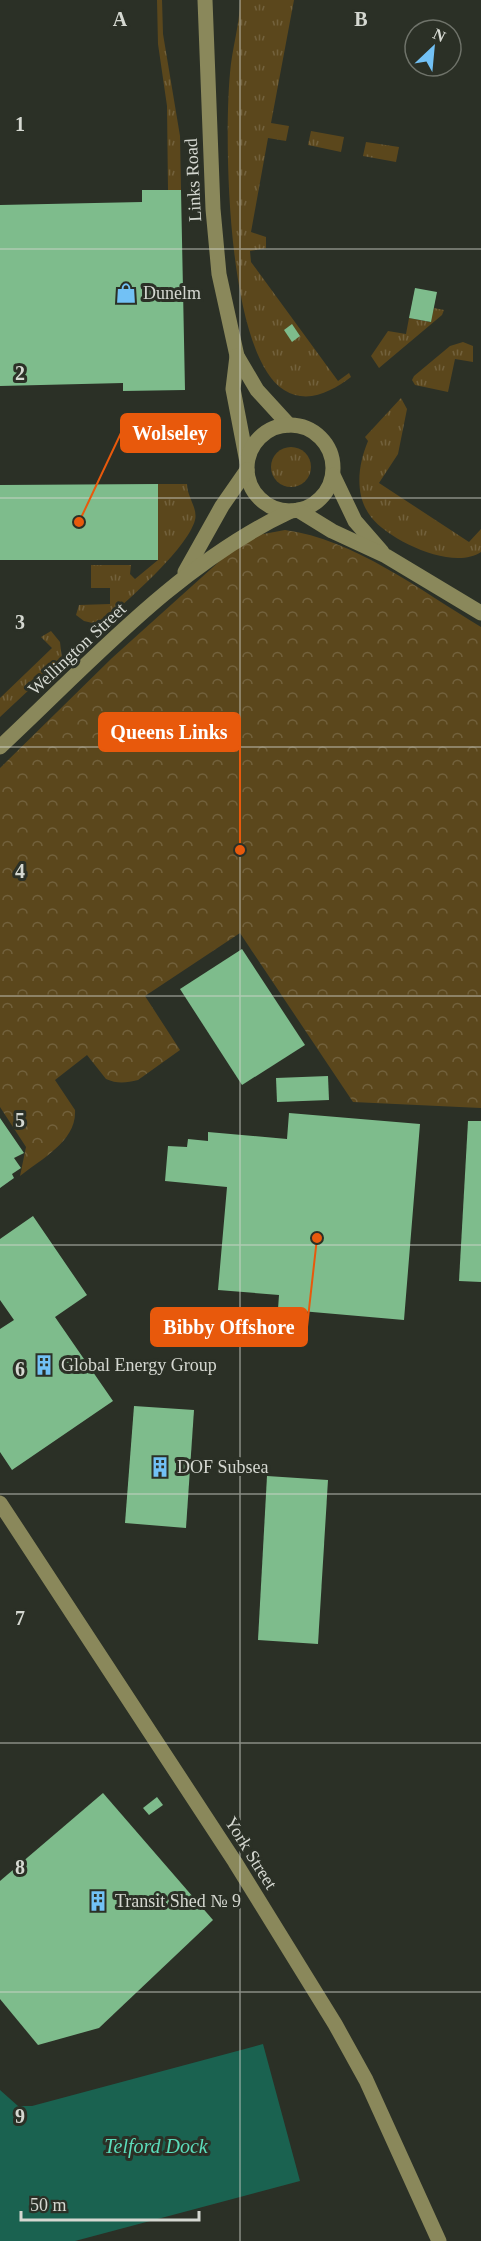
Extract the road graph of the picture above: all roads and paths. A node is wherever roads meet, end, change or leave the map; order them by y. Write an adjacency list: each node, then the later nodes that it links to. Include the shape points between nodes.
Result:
1 (205, 0): 2 (street, Links Road, via 218,263)
2 (237, 356): 3 (street, Links Road, via 257,390); 4 (street, Links Road, via 233,388)
3 (289, 425): 4 (street, via 277,427 257,440); 5 (street, via 301,426 320,437 331,455)
4 (247, 466): 6 (street, via 256,495 278,510); 8 (street, Wellington Street)
5 (333, 475): 6 (street, via 325,494); 7 (street, via 355,521)
6 (295, 511): 7 (street); 8 (street, Wellington Street, via 236,540)
7 (386, 556): 9 (street)
8 (180, 580): 10 (street, Wellington Street)
9 (481, 614)
10 (0, 747)
11 (0, 1503): 12 (street, York Street, via 235,1862 334,2024 366,2080)
12 (438, 2241)

